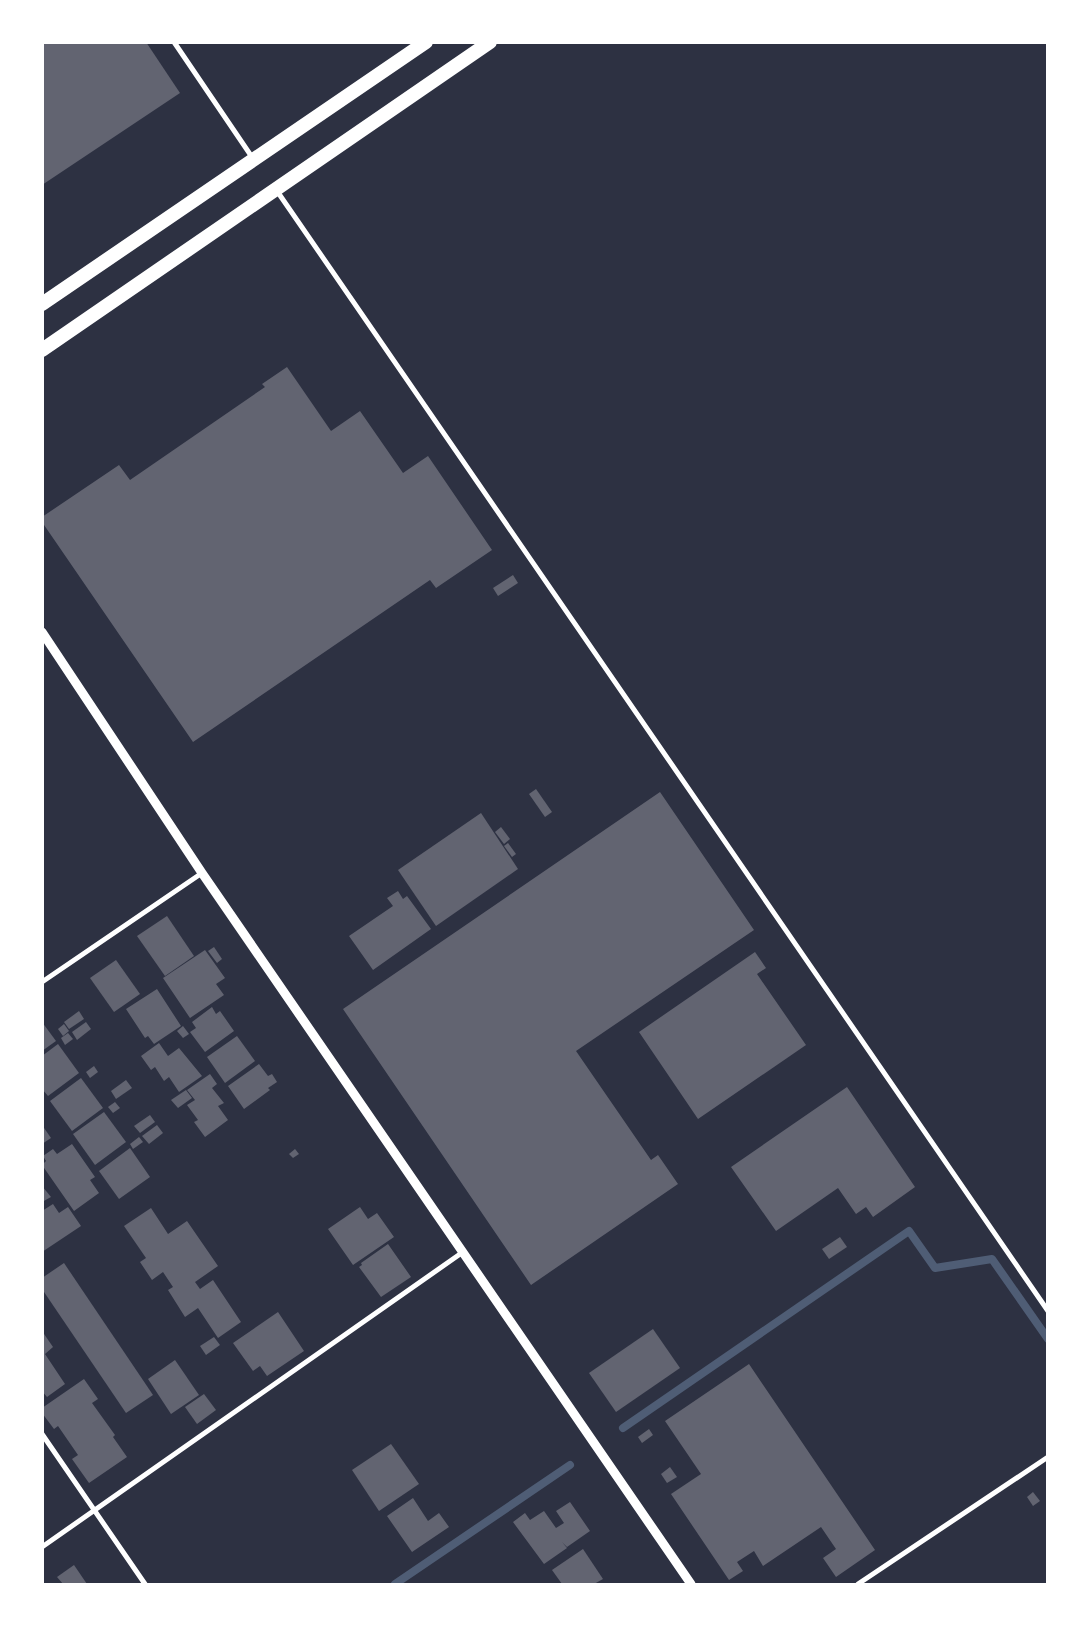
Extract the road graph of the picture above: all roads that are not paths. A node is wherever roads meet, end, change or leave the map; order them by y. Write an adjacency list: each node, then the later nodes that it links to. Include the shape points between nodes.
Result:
1 (174, 42): 4 (street)
2 (426, 42): 4 (highway)
3 (490, 42): 5 (highway)
4 (254, 160): 6 (highway)
5 (276, 189): 7 (highway); 13 (street)
6 (42, 304)
7 (42, 350)
8 (42, 632): 9 (street)
9 (46, 643): 10 (street)
10 (202, 873): 11 (street); 12 (street)
11 (42, 982)
12 (463, 1252): 16 (street); 19 (street)
13 (1048, 1311)
14 (42, 1434): 16 (street)
15 (1048, 1457): 20 (street)
16 (95, 1510): 17 (street); 18 (street)
17 (42, 1547)
18 (145, 1584)
19 (691, 1584)
20 (858, 1584)

